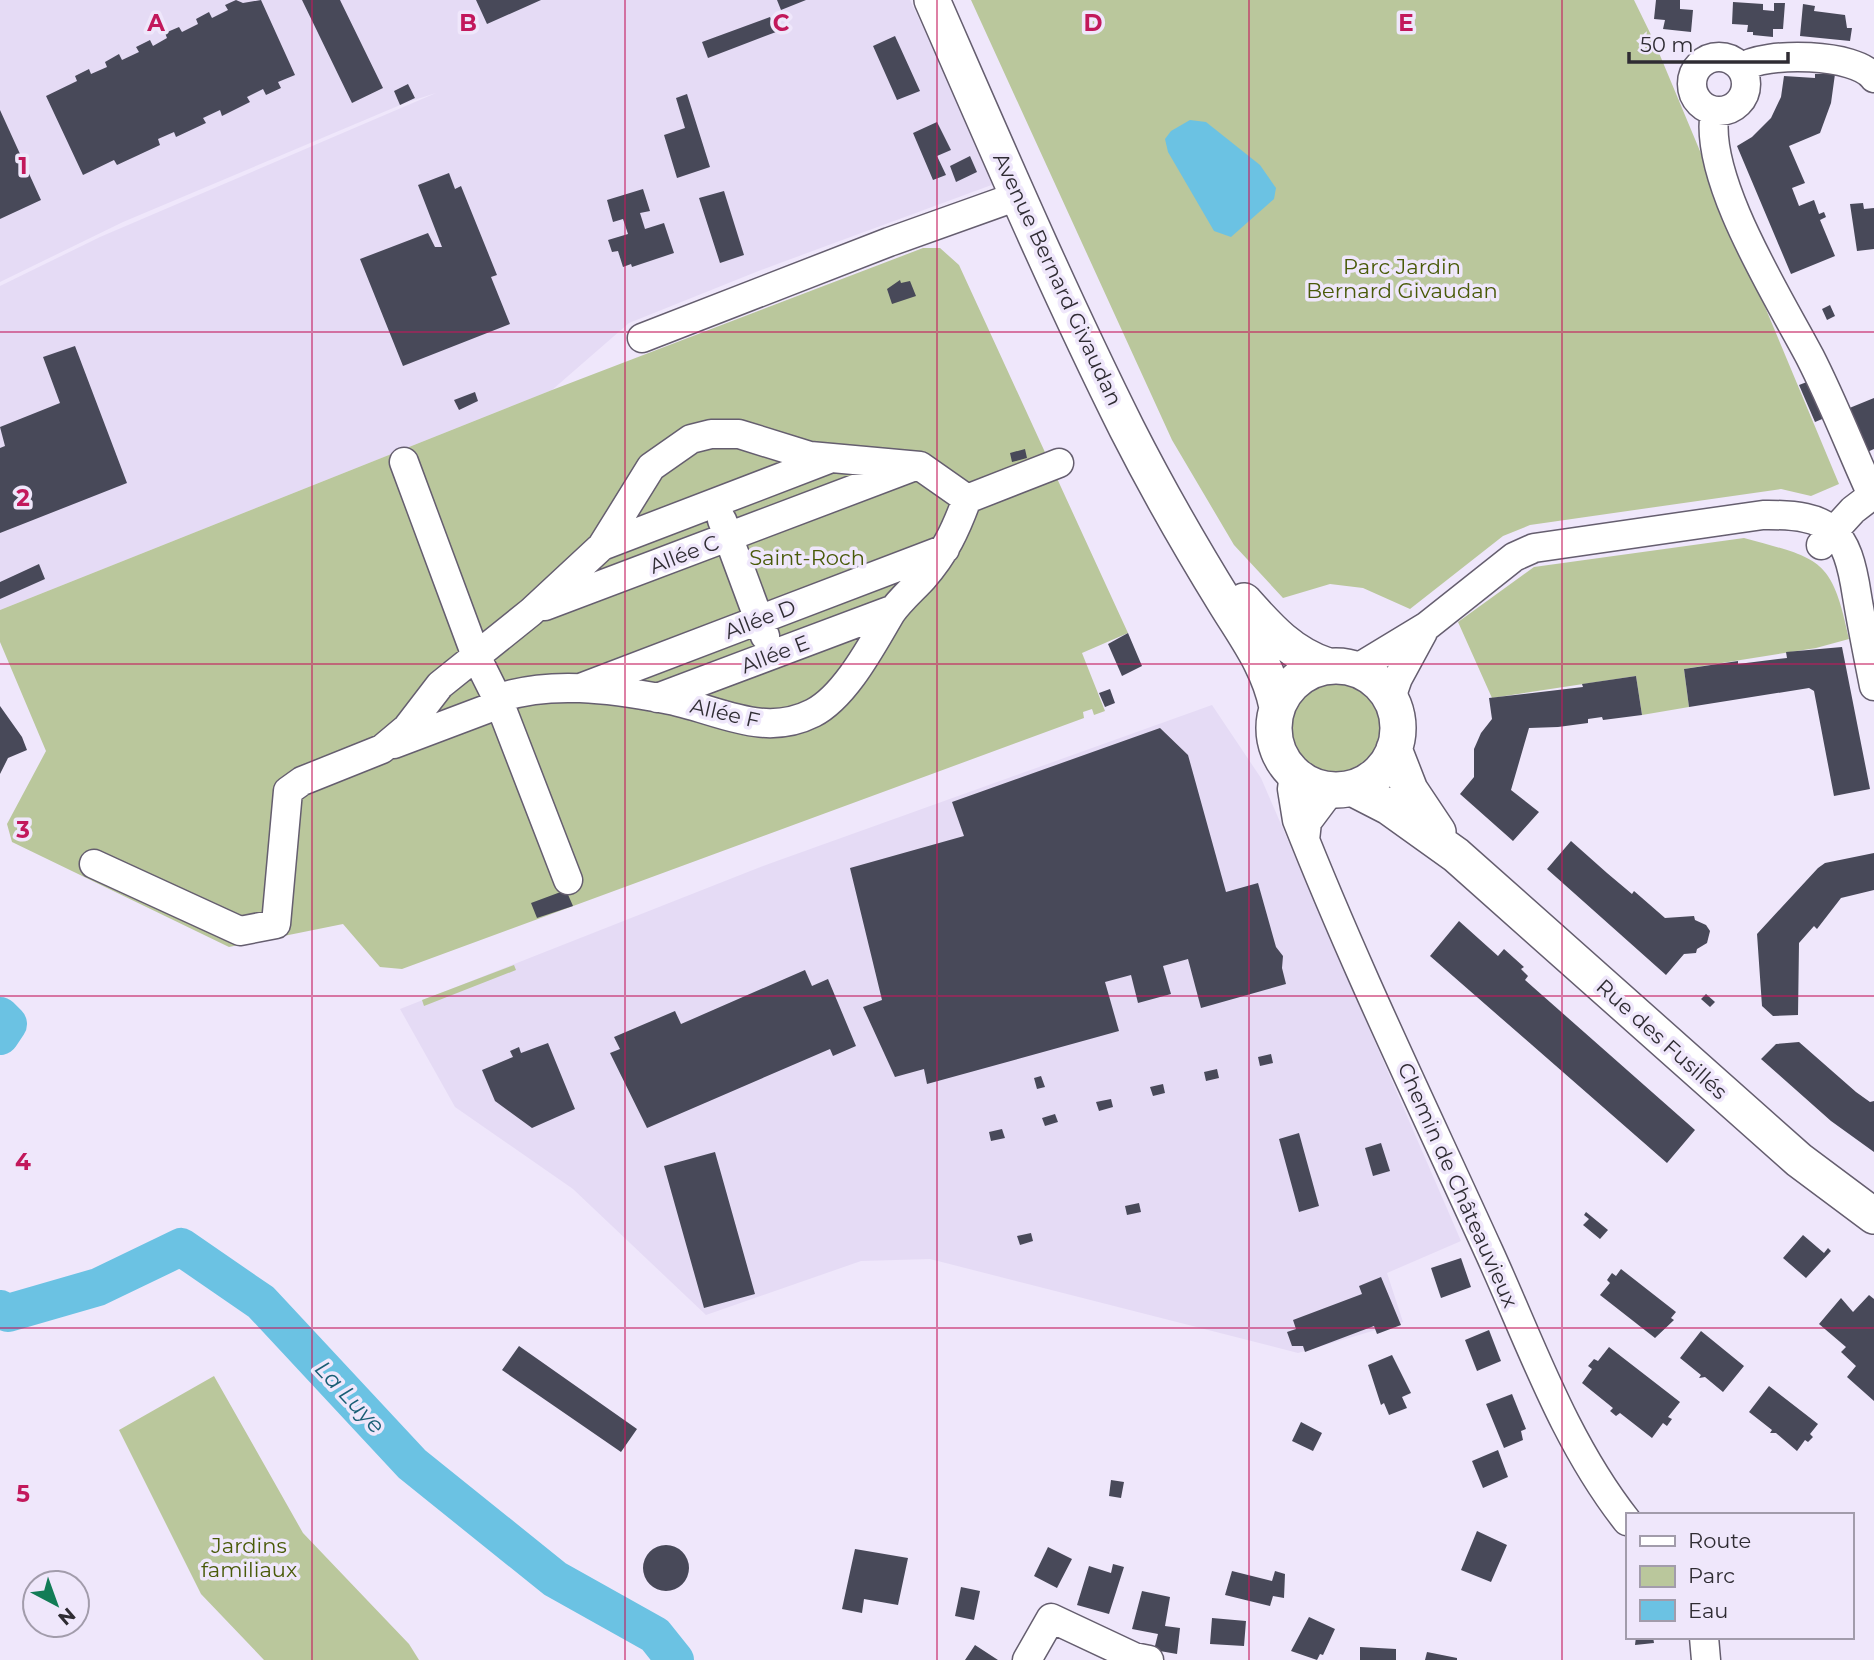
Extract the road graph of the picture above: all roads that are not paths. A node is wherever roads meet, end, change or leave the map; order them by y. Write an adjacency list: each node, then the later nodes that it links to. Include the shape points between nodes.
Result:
1 (932, 0): 5 (main road, Avenue Bernard Givaudan)
2 (1741, 68): 3 (street, via 1767,59 1835,61 1856,64); 4 (street, via 1745,78 1742,98 1726,110); 4 (street, via 1723,58 1703,62 1696,70 1697,100)
3 (1874, 78)
4 (1715, 111): 11 (street, via 1712,140 1721,173 1769,287 1809,356)
5 (1018, 196): 6 (street, via 971,223); 18 (main road, Avenue Bernard Givaudan, via 1127,429)
6 (642, 338)
7 (831, 458): 10 (street); 13 (street); 16 (street, via 739,434 691,439 652,467)
8 (404, 462): 25 (street)
9 (1059, 463): 12 (street)
10 (915, 466): 12 (street); 14 (street, Allée C)
11 (1873, 494): 15 (street)
12 (967, 499): 17 (street, Allée F)
13 (715, 503): 14 (street); 16 (street)
14 (728, 537): 21 (street, Allée C); 22 (street)
15 (1827, 538): 20 (street); 23 (street, via 1747,519 1534,548 1496,569)
16 (602, 546): 21 (street)
17 (945, 549): 19 (street, Allée F); 22 (street, Allée D)
18 (1197, 552): 26 (main road, via 1281,640 1299,654); 32 (main road, via 1251,639 1272,684)
19 (894, 609): 24 (street, Allée E); 29 (street, Allée F, via 847,681 816,712 783,725 739,720)
20 (1864, 609): 27 (street)
21 (531, 612): 25 (street)
22 (759, 620): 24 (street); 28 (street, Allée D)
23 (1427, 626): 26 (street); 30 (street)
24 (773, 654): 29 (street, Allée E)
25 (476, 656): 31 (street); 33 (street, via 440,685 407,728)
26 (1342, 668): 30 (main road, via 1376,680); 32 (main road, via 1296,679)
27 (1874, 686)
28 (574, 690): 29 (street, Allée F); 31 (street, Allée F, via 522,690)
29 (657, 698)
30 (1391, 698): 34 (main road, via 1397,715)
31 (498, 702): 33 (street, Allée F); 40 (street)
32 (1277, 707): 35 (main road, via 1273,732 1277,748)
33 (382, 749): 39 (street, Allée F, via 302,780 288,791 276,924 240,931)
34 (1394, 749): 36 (main road, via 1378,774); 38 (main road, Rue des Fusillés, via 1410,790)
35 (1294, 774): 36 (main road, via 1318,788); 37 (street, Chemin de Châteauvieux, via 1294,804)
36 (1342, 789): 37 (street, via 1307,822); 38 (main road, Rue des Fusillés, via 1390,807)
37 (1305, 840): 42 (street, Chemin de Châteauvieux, via 1567,1429 1600,1487)
38 (1456, 855): 41 (main road, Rue des Fusillés, via 1799,1160)
39 (94, 864)
40 (568, 880)
41 (1874, 1216)
42 (1626, 1520)
43 (1704, 1639): 46 (street)
44 (1027, 1660): 45 (street, via 1051,1618)
45 (1149, 1660)
46 (1706, 1660)

